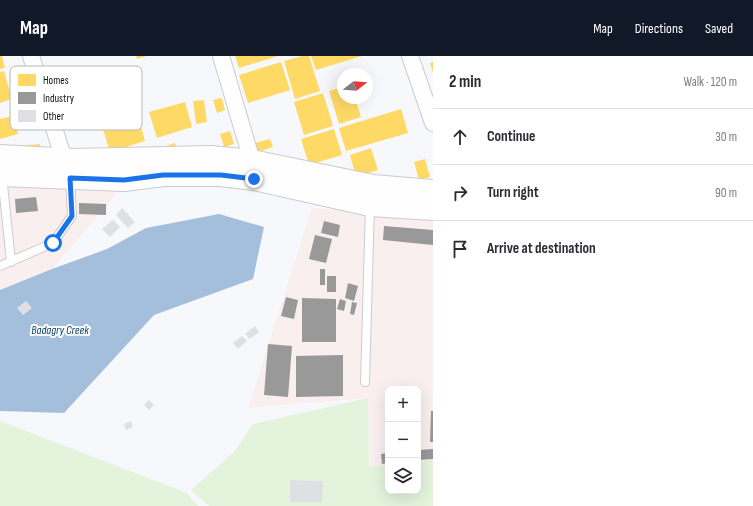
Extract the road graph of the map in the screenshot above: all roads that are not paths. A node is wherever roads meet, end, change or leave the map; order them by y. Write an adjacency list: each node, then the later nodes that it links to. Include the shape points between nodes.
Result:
1 (31, 56): 4 (street)
2 (221, 56): 7 (street)
3 (410, 56): 5 (street)
4 (34, 66)
5 (433, 123)
6 (55, 130): 9 (street)
7 (252, 162): 9 (street, via 211,156 175,156 124,159); 10 (street, via 373,186)
8 (1, 168): 9 (street); 13 (lane)
9 (67, 169): 11 (street, via 124,180 163,175 221,175 254,179); 14 (lane, via 72,216 53,243)
10 (433, 191)
11 (370, 205): 12 (street); 16 (lane)
12 (433, 209)
13 (3, 220): 14 (lane)
14 (11, 262): 15 (lane)
15 (0, 266)
16 (365, 382)

